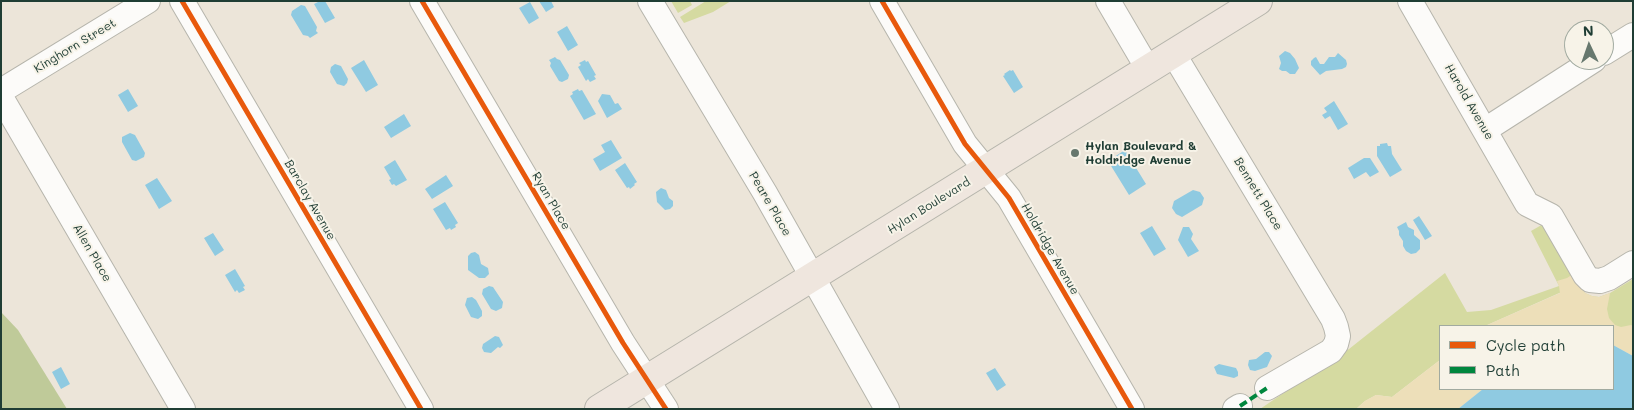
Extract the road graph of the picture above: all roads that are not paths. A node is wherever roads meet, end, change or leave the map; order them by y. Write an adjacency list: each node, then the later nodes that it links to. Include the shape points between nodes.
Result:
1 (148, 1): 14 (street, Kinghorn Street)
2 (182, 1): 23 (street, Barclay Avenue)
3 (422, 1): 20 (street, Ryan Place)
4 (650, 1): 19 (street, Peare Place)
5 (882, 1): 17 (street, Holdridge Avenue, via 965,144)
6 (1108, 1): 12 (street)
7 (1258, 1): 11 (main road, Hylan Boulevard)
8 (1410, 1): 16 (street, Harold Avenue)
9 (1633, 35): 10 (street)
10 (1614, 47)
11 (1173, 54): 12 (main road, Hylan Boulevard); 21 (street, Bennett Place, via 1333,319 1338,336 1331,351)
12 (1148, 69): 17 (main road, Hylan Boulevard)
13 (1578, 70): 16 (street)
14 (1, 91)
15 (1, 97): 22 (street, Allen Place)
16 (1485, 130): 18 (street, Harold Avenue, via 1527,204 1551,216 1590,280 1609,278)
17 (985, 170): 19 (main road, Hylan Boulevard); 27 (street, Holdridge Avenue, via 1008,198)
18 (1633, 264)
19 (812, 278): 20 (main road, Hylan Boulevard); 26 (street, Peare Place)
20 (647, 379): 24 (main road, Hylan Boulevard); 25 (street, Ryan Place)
21 (1267, 388)
22 (183, 409)
23 (421, 409)
24 (599, 409)
25 (666, 409)
26 (886, 409)
27 (1132, 409)

